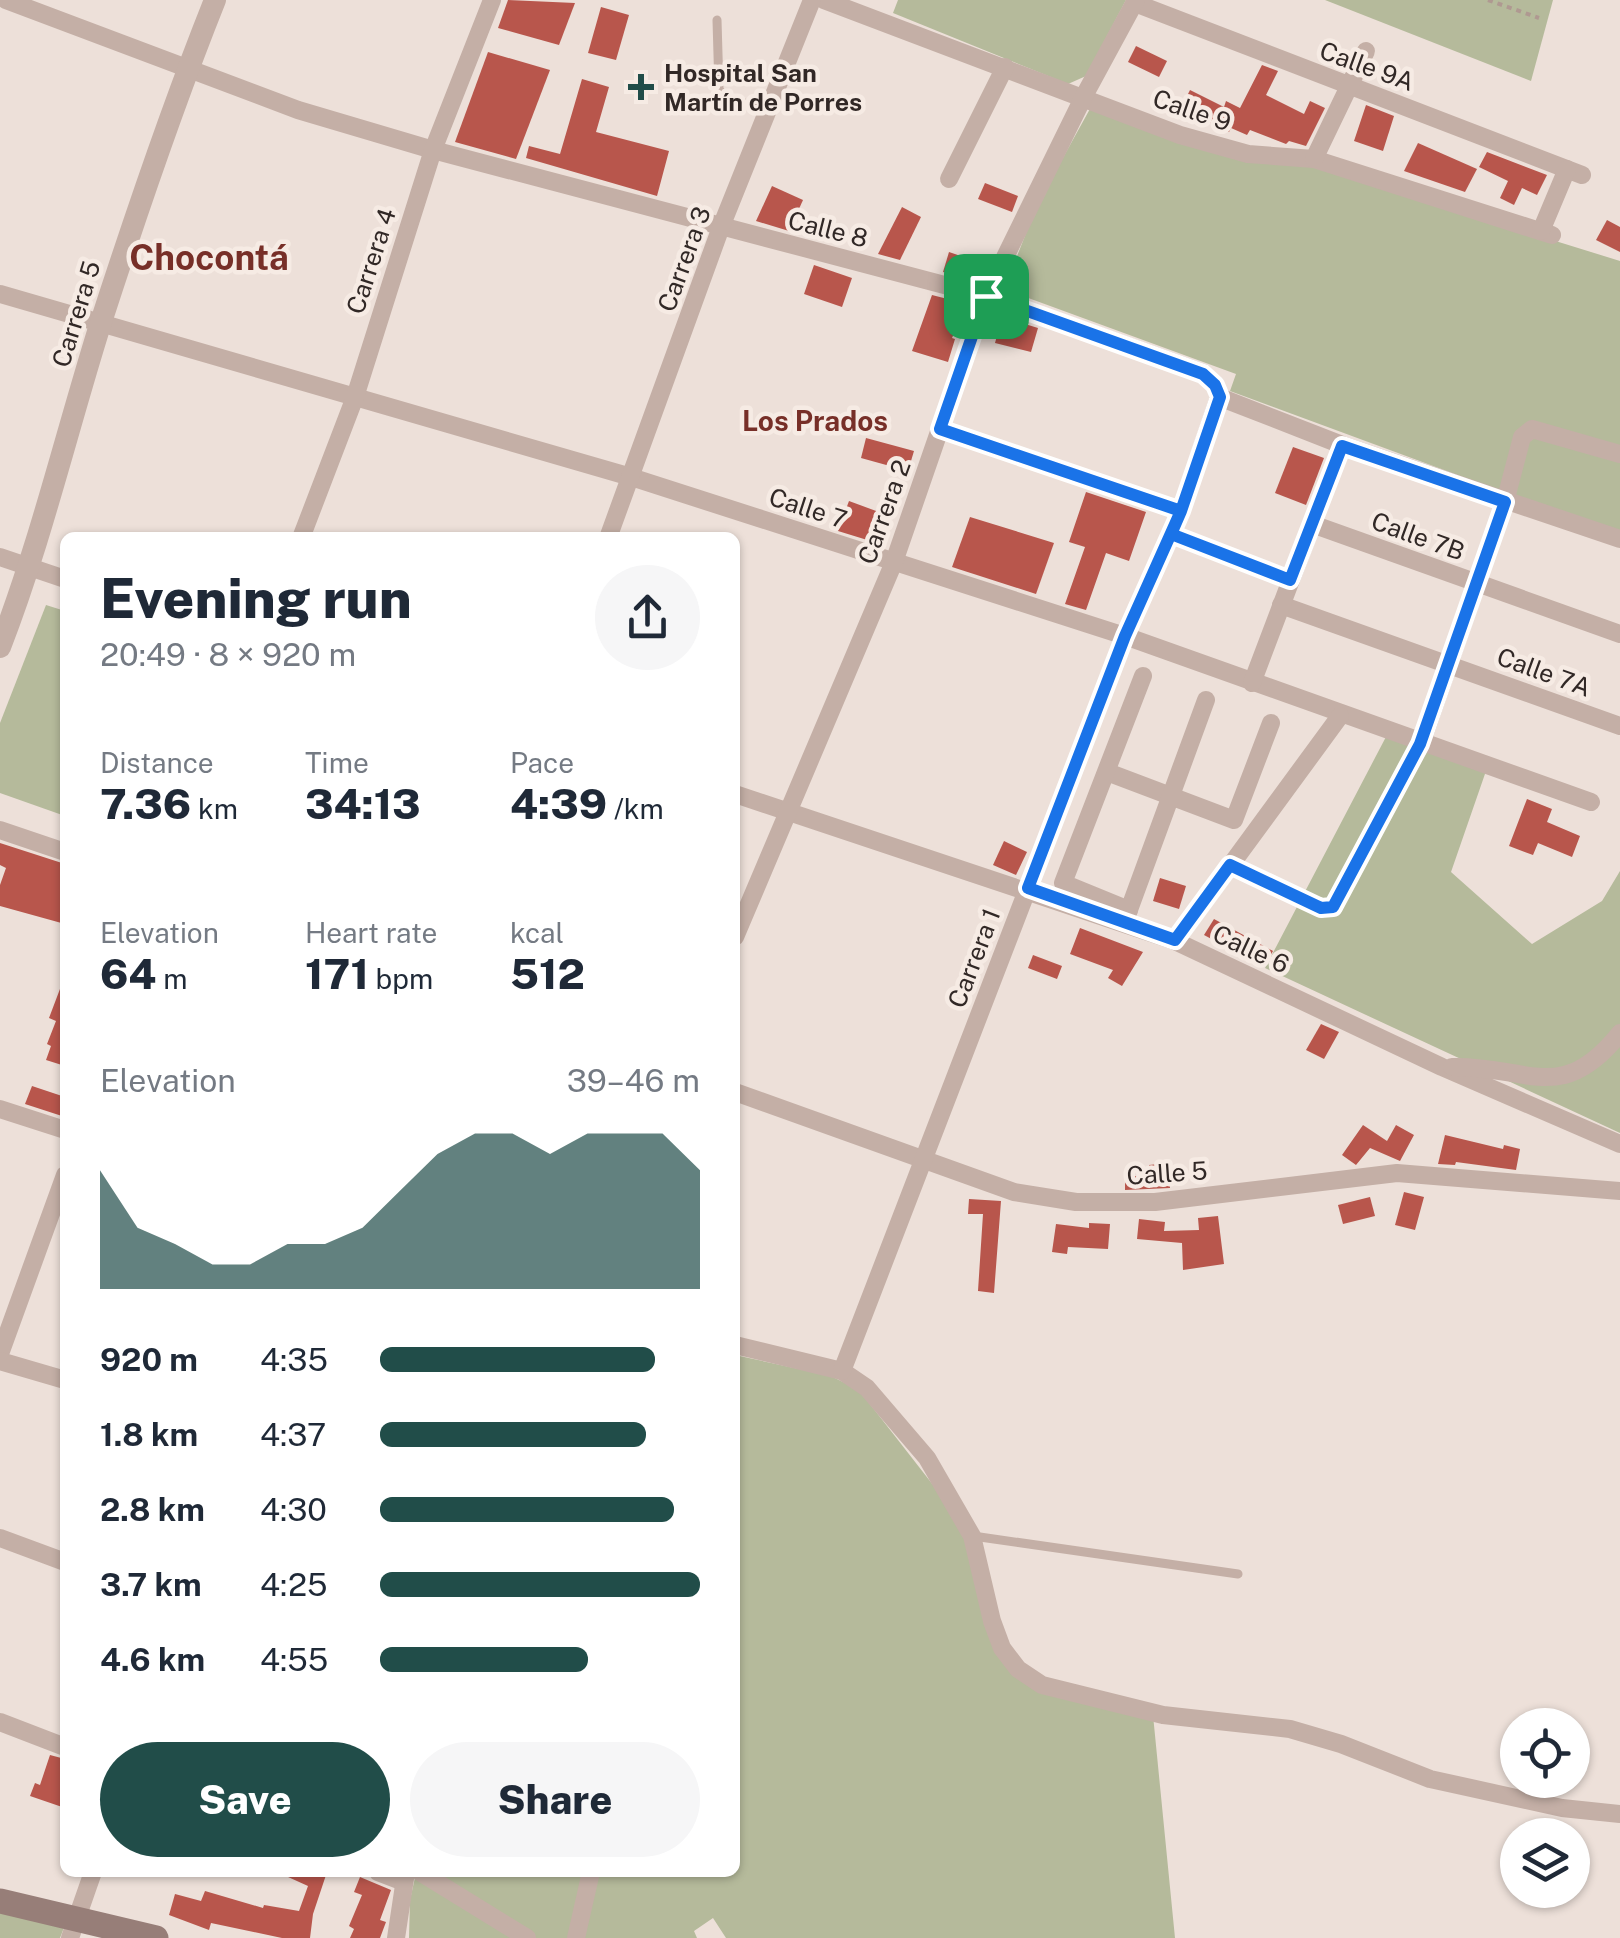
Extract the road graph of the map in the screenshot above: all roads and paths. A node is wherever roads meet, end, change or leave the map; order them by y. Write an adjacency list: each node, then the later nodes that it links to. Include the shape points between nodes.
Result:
1 (6, 0): 12 (street, Calle 8)
2 (215, 0): 12 (street, Carrera 5)
3 (492, 0): 16 (street, Carrera 4)
4 (812, 0): 15 (street, Carrera 3)
5 (824, 0): 11 (street, Calle 9)
6 (1488, 0): 8 (path)
7 (1136, 1): 13 (street, Calle 9A); 14 (street, Carrera 2)
8 (1539, 18)
9 (717, 20): 15 (lane, via 719,89)
10 (1366, 51): 13 (street)
11 (1005, 67): 14 (street, Calle 9); 18 (street)
12 (187, 70): 16 (street, Calle 8); 23 (street, Carrera 5)
13 (1347, 86): 17 (street); 20 (street, Calle 9A, via 1574,172)
14 (1084, 96): 17 (street, Calle 9, via 1248,154); 22 (street, Carrera 2)
15 (768, 111): 19 (street, Carrera 3)
16 (433, 150): 19 (street, Calle 8); 24 (street, Carrera 4)
17 (1314, 160): 20 (street, Calle 9)
18 (949, 179)
19 (721, 227): 22 (street, Calle 8); 29 (street, Carrera 3)
20 (1547, 233)
21 (0, 294): 23 (street, Calle 7)
22 (986, 296): 25 (street, Calle 8, via 1203,374); 26 (street, Carrera 2)
23 (101, 323): 24 (street, Calle 7); 39 (street, Carrera 5)
24 (354, 397): 29 (street, Calle 7); 33 (street, Carrera 4)
25 (1220, 397): 27 (street, Calle 8); 31 (street, Carrera 1)
26 (940, 429): 31 (street); 38 (street, Carrera 2)
27 (1342, 446): 30 (street, Calle 8); 32 (street)
28 (1620, 454): 30 (street, via 1532,429 1522,437)
29 (631, 478): 34 (street, Carrera 3); 38 (street, Calle 7)
30 (1505, 502): 36 (street, Calle 8); 42 (street)
31 (1181, 511): 35 (street, Carrera 1)
32 (1312, 524): 41 (street); 42 (street, Calle 7B)
33 (302, 532)
34 (610, 532)
35 (1171, 534): 41 (street); 45 (street, Carrera 1)
36 (1620, 539)
37 (0, 557): 39 (street)
38 (894, 562): 45 (street, Calle 7); 59 (street, Carrera 2)
39 (30, 568): 40 (street); 46 (street, Carrera 5)
40 (60, 577)
41 (1290, 580): 43 (street)
42 (1477, 584): 44 (street, Calle 7B); 47 (street)
43 (1282, 605): 47 (street, Calle 7A); 49 (street)
44 (1620, 634)
45 (1125, 636): 49 (street, Calle 7); 63 (street, Carrera 1)
46 (0, 648)
47 (1448, 665): 53 (street, Calle 7A); 54 (street)
48 (1143, 676): 55 (street)
49 (1252, 683): 51 (street, Calle 7)
50 (1206, 700): 57 (street)
51 (1340, 716): 54 (street, Calle 7); 62 (street)
52 (1271, 723): 57 (street, via 1234,820)
53 (1620, 726)
54 (1420, 744): 58 (street, Calle 7); 62 (street, via 1333,907 1321,908)
55 (1107, 772): 57 (street); 64 (street, via 1063,883)
56 (740, 796): 59 (street, Calle 6)
57 (1170, 798): 64 (street)
58 (1591, 802)
59 (786, 811): 63 (street, Calle 6); 65 (street, Carrera 2)
60 (0, 830): 61 (street)
61 (60, 850)
62 (1230, 865): 66 (street)
63 (1028, 888): 64 (street, Calle 6); 73 (street, Carrera 1)
64 (1127, 916): 66 (street, Calle 6)
65 (740, 925)
66 (1175, 940): 68 (street, Calle 6)
67 (1620, 1033): 68 (street, via 1582,1070 1556,1077)
68 (1442, 1067): 72 (street, Calle 6)
69 (740, 1094): 73 (street, Calle 5)
70 (0, 1109): 71 (street)
71 (60, 1128)
72 (1620, 1144)
73 (920, 1161): 75 (street, Calle 5, via 1014,1192 1076,1202 1154,1202 1397,1173); 79 (street, Carrera 1)
74 (60, 1189): 77 (street)
75 (1620, 1190)
76 (740, 1346): 79 (street)
77 (0, 1354)
78 (0, 1362): 80 (street)
79 (842, 1371): 81 (street, via 867,1388 927,1458)
80 (60, 1379)
81 (972, 1536): 84 (lane); 87 (street, via 1002,1648 1042,1685 1164,1715 1302,1732 1430,1779)
82 (0, 1538): 83 (street)
83 (60, 1560)
84 (1238, 1574)
85 (0, 1722): 86 (street)
86 (60, 1745)
87 (1620, 1814)
88 (92, 1877): 93 (street)
89 (410, 1877): 95 (street)
90 (412, 1877): 96 (street)
91 (590, 1877): 97 (street)
92 (0, 1900): 93 (main road)
93 (74, 1929): 94 (main road)
94 (156, 1938)
95 (396, 1938)
96 (527, 1938)
97 (576, 1938)

